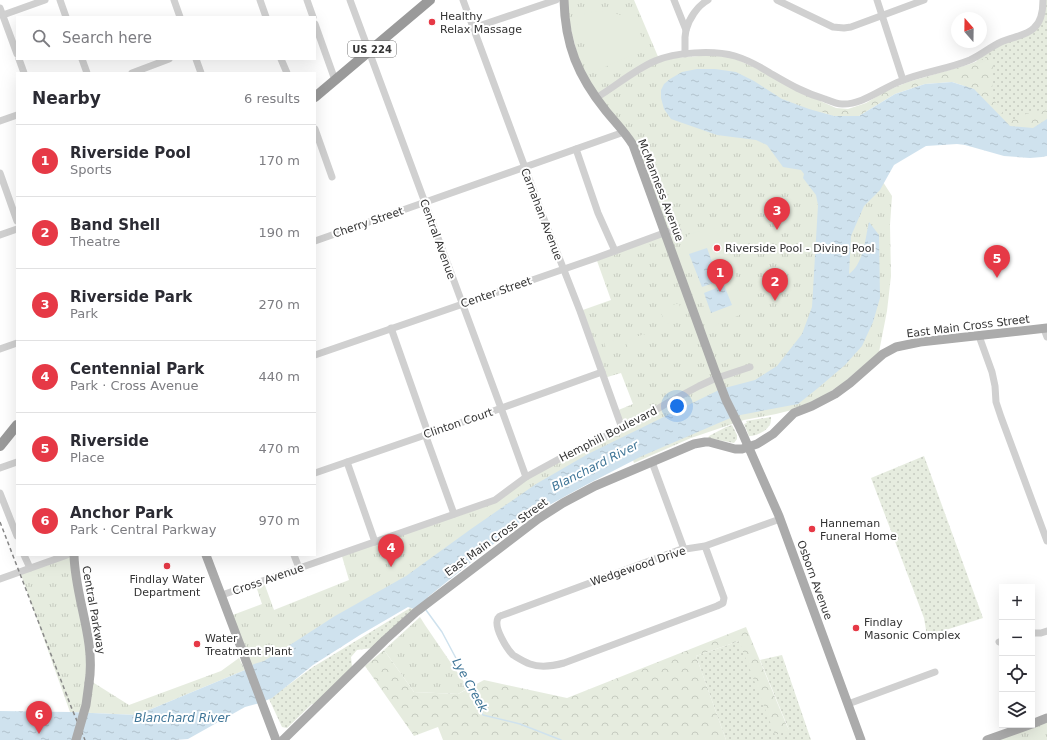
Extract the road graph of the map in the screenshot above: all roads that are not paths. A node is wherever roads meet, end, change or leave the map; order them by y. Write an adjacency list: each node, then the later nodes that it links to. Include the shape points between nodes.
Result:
1 (45, 0): 17 (street)
2 (60, 0): 19 (street)
3 (174, 0): 20 (street)
4 (260, 0): 21 (street)
5 (307, 0): 22 (street)
6 (350, 0): 27 (street, Central Avenue)
7 (430, 0): 27 (highway, US 224)
8 (463, 0): 24 (street, Carnahan Avenue)
9 (556, 0): 24 (street)
10 (564, 0): 42 (main road, McManness Avenue, via 565,22 571,51 583,78)
11 (674, 0): 25 (street)
12 (708, 0): 25 (street, via 693,16)
13 (776, 0): 18 (street, via 837,28 851,27)
14 (877, 0): 18 (street)
15 (924, 0): 18 (street)
16 (1043, 0): 40 (street, via 1040,20 1030,31 999,43 970,60)
17 (1, 12): 26 (street)
18 (882, 15): 40 (street)
19 (66, 16)
20 (180, 16)
21 (266, 16)
22 (313, 16)
23 (316, 27): 39 (street)
24 (473, 28): 48 (street, Carnahan Avenue)
25 (686, 30): 28 (street)
26 (16, 51)
27 (368, 52): 39 (highway, US 224); 51 (street, Central Avenue)
28 (685, 54): 40 (street, via 736,56 801,91 839,104 862,100); 42 (street, via 654,61)
29 (19, 60): 34 (street)
30 (82, 60): 35 (street)
31 (166, 60): 36 (street)
32 (196, 60): 37 (street)
33 (281, 60): 38 (street)
34 (24, 72)
35 (87, 72)
36 (135, 72)
37 (201, 72)
38 (286, 72)
39 (335, 80): 41 (highway, US 224)
40 (903, 80)
41 (316, 96)
42 (596, 98): 46 (main road, McManness Avenue)
43 (16, 115): 44 (street)
44 (0, 121)
45 (316, 132): 50 (street)
46 (624, 132): 47 (street, Cherry Street); 55 (main road, McManness Avenue, via 632,145)
47 (576, 149): 48 (street, Cherry Street); 58 (street, via 598,213)
48 (525, 167): 51 (street, Cherry Street); 59 (street, Carnahan Avenue)
49 (0, 173): 52 (street)
50 (332, 177)
51 (424, 202): 57 (street, Cherry Street); 60 (street, Central Avenue)
52 (16, 218)
53 (16, 230): 56 (street)
54 (678, 230): 55 (street, Center Street)
55 (664, 233): 58 (street, Center Street); 72 (main road, McManness Avenue, bridge, via 726,400)
56 (0, 236)
57 (316, 241)
58 (615, 251): 59 (street, Center Street)
59 (563, 269): 60 (street, Center Street); 68 (street, Carnahan Avenue)
60 (462, 304): 61 (street, Center Street); 69 (street, Central Avenue)
61 (391, 328): 66 (street, Center Street); 73 (street)
62 (1046, 331): 63 (main road, East Main Cross Street)
63 (979, 336): 75 (main road, East Main Cross Street, via 909,344 889,350 844,387 812,406 794,413 779,429); 87 (street, via 992,372 996,402)
64 (16, 343): 65 (street)
65 (0, 349)
66 (316, 355)
67 (750, 367): 71 (street, Hemphill Boulevard, via 699,386)
68 (602, 372): 69 (street, Clinton Court); 71 (street, Carnahan Avenue)
69 (501, 408): 73 (street, Clinton Court); 81 (street, Central Avenue)
70 (16, 426): 74 (highway)
71 (622, 428): 81 (street, Hemphill Boulevard)
72 (741, 430): 75 (main road, Osborn Avenue)
73 (427, 434): 77 (street, Clinton Court); 84 (street)
74 (0, 446)
75 (749, 447): 78 (main road, East Main Cross Street, via 738,449 705,442 694,444); 85 (main road, Osborn Avenue)
76 (16, 462): 79 (street)
77 (347, 462): 80 (street, Clinton Court); 88 (street)
78 (652, 462): 90 (street); 109 (main road, East Main Cross Street, via 596,486 550,511 431,600 385,640)
79 (0, 468)
80 (316, 473)
81 (526, 477): 83 (street, Hemphill Boulevard)
82 (0, 493): 86 (street)
83 (495, 500): 84 (street, Cross Avenue)
84 (454, 514): 88 (street, Cross Avenue)
85 (780, 519): 89 (street, Wedgewood Drive); 103 (main road, Osborn Avenue)
86 (16, 533)
87 (1047, 541)
88 (375, 542): 97 (street, Cross Avenue)
89 (705, 546): 90 (street, Wedgewood Drive); 90 (street, Wedgewood Drive, via 724,598 723,603 717,606 564,663 542,666 513,655 500,634 497,624 498,618 503,615)
90 (684, 549)
91 (24, 556): 96 (street)
92 (65, 556): 96 (street)
93 (74, 556): 107 (main road, Central Parkway, bridge, via 76,581 91,656 86,705)
94 (206, 556): 99 (main road)
95 (294, 556): 97 (street)
96 (30, 568): 98 (street)
97 (299, 568): 99 (street, Cross Avenue)
98 (0, 579)
99 (222, 595): 108 (main road)
100 (1047, 631): 101 (street)
101 (1035, 633)
102 (935, 672): 103 (street)
103 (848, 704): 110 (main road, Osborn Avenue)
104 (1047, 718): 105 (main road)
105 (1035, 723)
106 (1020, 728): 111 (main road)
107 (76, 740)
108 (276, 740)
109 (282, 740)
110 (861, 740)
111 (987, 740)

